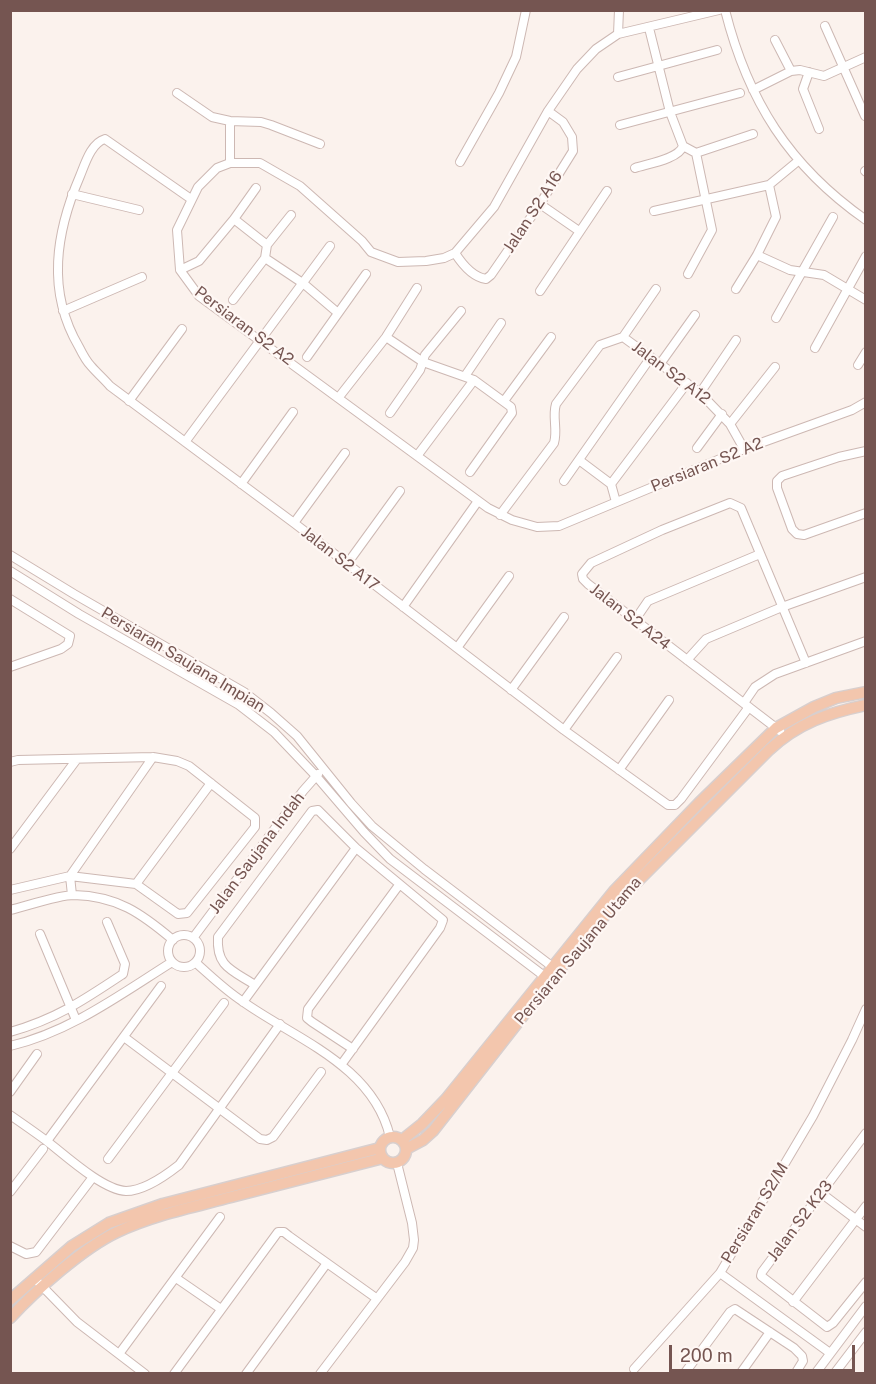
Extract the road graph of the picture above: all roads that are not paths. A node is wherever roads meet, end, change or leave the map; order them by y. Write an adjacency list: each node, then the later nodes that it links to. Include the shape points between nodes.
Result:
1 (526, 10): 30 (street, via 516,57)
2 (619, 10): 7 (street)
3 (719, 10): 6 (street)
4 (725, 10): 16 (street, via 735,48)
5 (825, 26): 12 (street)
6 (649, 28): 7 (street); 11 (street)
7 (618, 34): 19 (street, via 577,69)
8 (775, 40): 13 (street)
9 (717, 50): 11 (street)
10 (866, 57): 12 (street)
11 (658, 66): 15 (street); 20 (street)
12 (843, 69): 14 (street, via 824,76); 21 (street)
13 (791, 71): 14 (street); 16 (street)
14 (809, 72): 24 (street, via 803,89)
15 (618, 77)
16 (753, 90): 29 (street)
17 (177, 93): 22 (street, via 206,114)
18 (740, 93): 20 (street)
19 (548, 111): 39 (street, Jalan S2 A16, via 563,122 572,137 573,151); 49 (street, via 494,207)
20 (670, 112): 23 (street); 27 (street)
21 (865, 116)
22 (230, 122): 26 (street, via 261,122); 31 (street)
23 (620, 125)
24 (819, 129)
25 (753, 134): 28 (street)
26 (320, 144)
27 (683, 146): 28 (street); 32 (street, via 677,155)
28 (696, 153): 37 (street)
29 (798, 161): 33 (street); 45 (street, via 828,192)
30 (460, 162)
31 (230, 163): 38 (street, via 217,168); 49 (street, via 260,163 300,186 371,252 398,261 426,261)
32 (635, 168)
33 (769, 185): 37 (street); 50 (street, via 776,217)
34 (256, 188): 44 (street)
35 (607, 191): 46 (street)
36 (72, 194): 38 (street, Jalan S2 A17, via 89,155 105,139); 40 (street); 66 (street, Jalan S2 A17, via 60,233 57,260)
37 (705, 198): 41 (street); 56 (street, via 712,233)
38 (191, 199): 53 (street, via 177,230)
39 (540, 204): 46 (street); 49 (street, Jalan S2 A16, via 486,279 462,263)
40 (139, 210)
41 (654, 211)
42 (291, 215): 47 (street)
43 (833, 217): 54 (street)
44 (234, 219): 47 (street); 53 (street, via 199,261)
45 (866, 220)
46 (579, 231): 63 (street)
47 (267, 245): 52 (street)
48 (330, 246): 58 (street)
49 (455, 253)
50 (757, 255): 54 (street, via 790,270); 61 (street)
51 (866, 256): 60 (street)
52 (265, 258): 58 (street); 64 (street)
53 (180, 270): 76 (street, Persiaran S2 A2, via 199,296)
54 (802, 271): 60 (street, via 824,275); 70 (street)
55 (366, 274): 68 (street)
56 (688, 274)
57 (142, 277): 66 (street)
58 (303, 284): 68 (street); 76 (street)
59 (417, 288): 73 (street)
60 (847, 288): 65 (street); 78 (street)
61 (736, 289)
62 (656, 290): 75 (street)
63 (540, 291)
64 (234, 300)
65 (866, 300)
66 (63, 311): 91 (street, Jalan S2 A17, via 89,365)
67 (460, 311): 82 (street)
68 (338, 313): 80 (street)
69 (695, 315): 83 (street)
70 (776, 318)
71 (501, 323): 86 (street)
72 (182, 329): 91 (street)
73 (386, 337): 82 (street); 90 (street)
74 (551, 337): 92 (street)
75 (623, 337): 81 (street, Jalan S2 A12); 113 (street, Jalan S2 A12, via 600,345 556,404 554,443)
76 (260, 340): 90 (street, Persiaran S2 A2); 98 (street)
77 (736, 340): 89 (street)
78 (814, 348)
79 (866, 352): 84 (street)
80 (307, 357)
81 (651, 357): 83 (street, Jalan S2 A12); 104 (street)
82 (423, 362): 86 (street); 95 (street)
83 (660, 364): 88 (street, Jalan S2 A12)
84 (858, 365)
85 (774, 367): 97 (street)
86 (465, 376): 87 (street)
87 (474, 380): 92 (street); 103 (street)
88 (687, 383): 89 (street, Jalan S2 A12); 108 (street)
89 (700, 393): 96 (street, Jalan S2 A12)
90 (339, 397): 103 (street, Persiaran S2 A2)
91 (129, 401): 98 (street, Jalan S2 A17)
92 (504, 401): 105 (street, via 512,413)
93 (866, 402): 100 (street, Persiaran S2 A2)
94 (293, 412): 107 (street)
95 (390, 412)
96 (722, 414): 97 (street, Jalan S2 A12); 99 (street)
97 (730, 424): 100 (street, Jalan S2 A12)
98 (185, 442): 107 (street, Jalan S2 A17)
99 (698, 448)
100 (744, 449): 111 (street, Persiaran S2 A2)
101 (866, 451): 112 (street, via 782,476 777,481 797,534)
102 (345, 453): 114 (street)
103 (417, 456): 110 (street, Persiaran S2 A2)
104 (579, 460): 106 (street); 108 (street)
105 (470, 472)
106 (564, 481)
107 (241, 484): 114 (street, Jalan S2 A17)
108 (611, 484): 111 (street)
109 (400, 491): 117 (street)
110 (478, 501): 113 (street, Persiaran S2 A2); 122 (street)
111 (616, 502): 113 (street, Persiaran S2 A2, via 559,526 537,526)
112 (866, 513)
113 (500, 515)
114 (294, 523): 117 (street, Jalan S2 A17)
115 (760, 554): 123 (street); 125 (street, via 648,601); 125 (street, Jalan S2 A24, via 741,508 730,502 585,568 583,579)
116 (10, 555): 143 (street, Persiaran Saujana Impian, via 244,692 297,736)
117 (348, 564): 122 (street, Jalan S2 A17)
118 (10, 571): 145 (street, Persiaran Saujana Impian, via 239,705 274,732)
119 (509, 576): 127 (street)
120 (866, 577): 123 (street)
121 (12, 602): 131 (street, via 70,636 61,649)
122 (403, 607): 127 (street, Jalan S2 A17)
123 (782, 607): 129 (street, via 706,639); 130 (street)
124 (564, 616): 132 (street)
125 (634, 620): 129 (street, Jalan S2 A24)
126 (866, 641): 130 (street)
127 (457, 648): 132 (street, Jalan S2 A17)
128 (617, 657): 138 (street)
129 (687, 660): 135 (street, Jalan S2 A24)
130 (806, 663): 135 (street, via 762,681 754,687)
131 (10, 667)
132 (511, 690): 138 (street, Jalan S2 A17)
133 (866, 692): 137 (main road, Persiaran Saujana Utama, via 836,698)
134 (669, 700): 144 (street)
135 (747, 705): 137 (street, Jalan S2 A24); 144 (street, Jalan S2 A17, via 675,805 668,805)
136 (866, 705): 139 (main road, Persiaran Saujana Utama, via 820,717)
137 (776, 728): 139 (street, Jalan S2 A24); 161 (main road, Persiaran Saujana Utama, via 631,872)
138 (564, 730): 144 (street, Jalan S2 A17)
139 (785, 735): 161 (main road, Persiaran Saujana Utama, via 630,886)
140 (153, 757): 141 (street); 146 (street, via 189,766); 149 (street)
141 (77, 759): 142 (street); 148 (street)
142 (10, 762)
143 (323, 769): 145 (street, Jalan Saujana Indah); 161 (street, Persiaran Saujana Impian, via 372,826)
144 (619, 770)
145 (316, 776): 157 (street, Jalan Saujana Indah); 162 (street, Persiaran Saujana Impian, via 390,859)
146 (211, 783): 150 (street); 150 (street, via 255,818 255,827 187,913 178,914)
147 (356, 848): 151 (street); 163 (street); 163 (street, via 318,810 312,811 218,937 217,950 223,964)
148 (10, 849)
149 (70, 876): 150 (street); 152 (street); 153 (street)
150 (136, 884)
151 (399, 885): 176 (street, via 443,920); 176 (street, via 308,1009 307,1018)
152 (10, 890)
153 (72, 895): 154 (street); 158 (street, via 111,900 134,909)
154 (10, 910)
155 (108, 922): 167 (street, via 124,964 123,974)
156 (40, 934): 167 (street)
157 (193, 938): 158 (street, via 185,935); 160 (street, via 200,950)
158 (173, 940): 159 (street, via 168,948)
159 (172, 962): 160 (street, via 184,968); 169 (street)
160 (196, 963): 165 (street)
161 (555, 969): 162 (main road, Persiaran Saujana Utama)
162 (548, 978): 187 (main road, Persiaran Saujana Utama, via 433,1131 423,1140)
163 (255, 985): 165 (street)
164 (161, 986): 173 (street)
165 (243, 1002): 171 (street)
166 (224, 1003): 180 (street)
167 (70, 1009): 169 (street); 172 (street)
168 (866, 1009): 174 (street)
169 (76, 1020): 175 (street, via 36,1040)
170 (866, 1022): 174 (street)
171 (280, 1024): 178 (street); 182 (street)
172 (10, 1032)
173 (124, 1037): 180 (street); 186 (street)
174 (852, 1040): 200 (street, Persiaran S2/M, via 813,1116)
175 (10, 1046)
176 (352, 1049): 178 (street)
177 (37, 1054): 181 (street)
178 (341, 1065): 185 (street, via 371,1098)
179 (321, 1072): 182 (street, via 267,1140)
180 (171, 1073): 182 (street); 189 (street)
181 (10, 1092)
182 (219, 1109): 191 (street, via 179,1165 158,1180 126,1191)
183 (10, 1115): 186 (street)
184 (866, 1133): 193 (street, Jalan S2 K23)
185 (390, 1137): 187 (main road); 188 (main road, via 383,1141)
186 (45, 1145): 191 (street); 192 (street)
187 (404, 1145): 190 (main road, via 403,1159)
188 (381, 1153): 190 (main road, via 389,1163); 201 (main road, via 163,1204 108,1223 72,1246); 204 (main road, via 141,1222 115,1233)
189 (108, 1159)
190 (397, 1163): 205 (street, via 412,1223 413,1248)
191 (93, 1177): 198 (street, via 36,1252 26,1254)
192 (10, 1192)
193 (821, 1193): 196 (street); 207 (street, Jalan S2 K23, via 761,1276)
194 (866, 1206): 196 (street)
195 (220, 1217): 202 (street)
196 (855, 1219): 197 (street); 207 (street)
197 (866, 1227)
198 (12, 1249)
199 (327, 1263): 205 (street); 209 (street, via 284,1232 278,1232); 218 (street)
200 (720, 1273): 213 (street); 215 (street, Persiaran S2/M)
201 (34, 1278): 204 (street); 206 (main road)
202 (176, 1278): 209 (street); 214 (street)
203 (866, 1282): 207 (street, via 828,1327)
204 (42, 1287): 210 (main road); 214 (street, via 77,1322)
205 (376, 1298): 219 (street)
206 (10, 1300)
207 (794, 1302)
208 (866, 1306): 213 (street)
209 (221, 1309): 217 (street)
210 (10, 1318)
211 (770, 1332): 220 (street, via 735,1309); 221 (street); 222 (street, via 802,1356)
212 (866, 1332): 224 (street)
213 (830, 1353): 223 (street)
214 (119, 1354): 216 (street)
215 (634, 1369)
216 (145, 1374)
217 (174, 1374)
218 (246, 1374)
219 (320, 1374)
220 (684, 1374)
221 (740, 1374)
222 (795, 1374)
223 (815, 1374)
224 (834, 1374)

